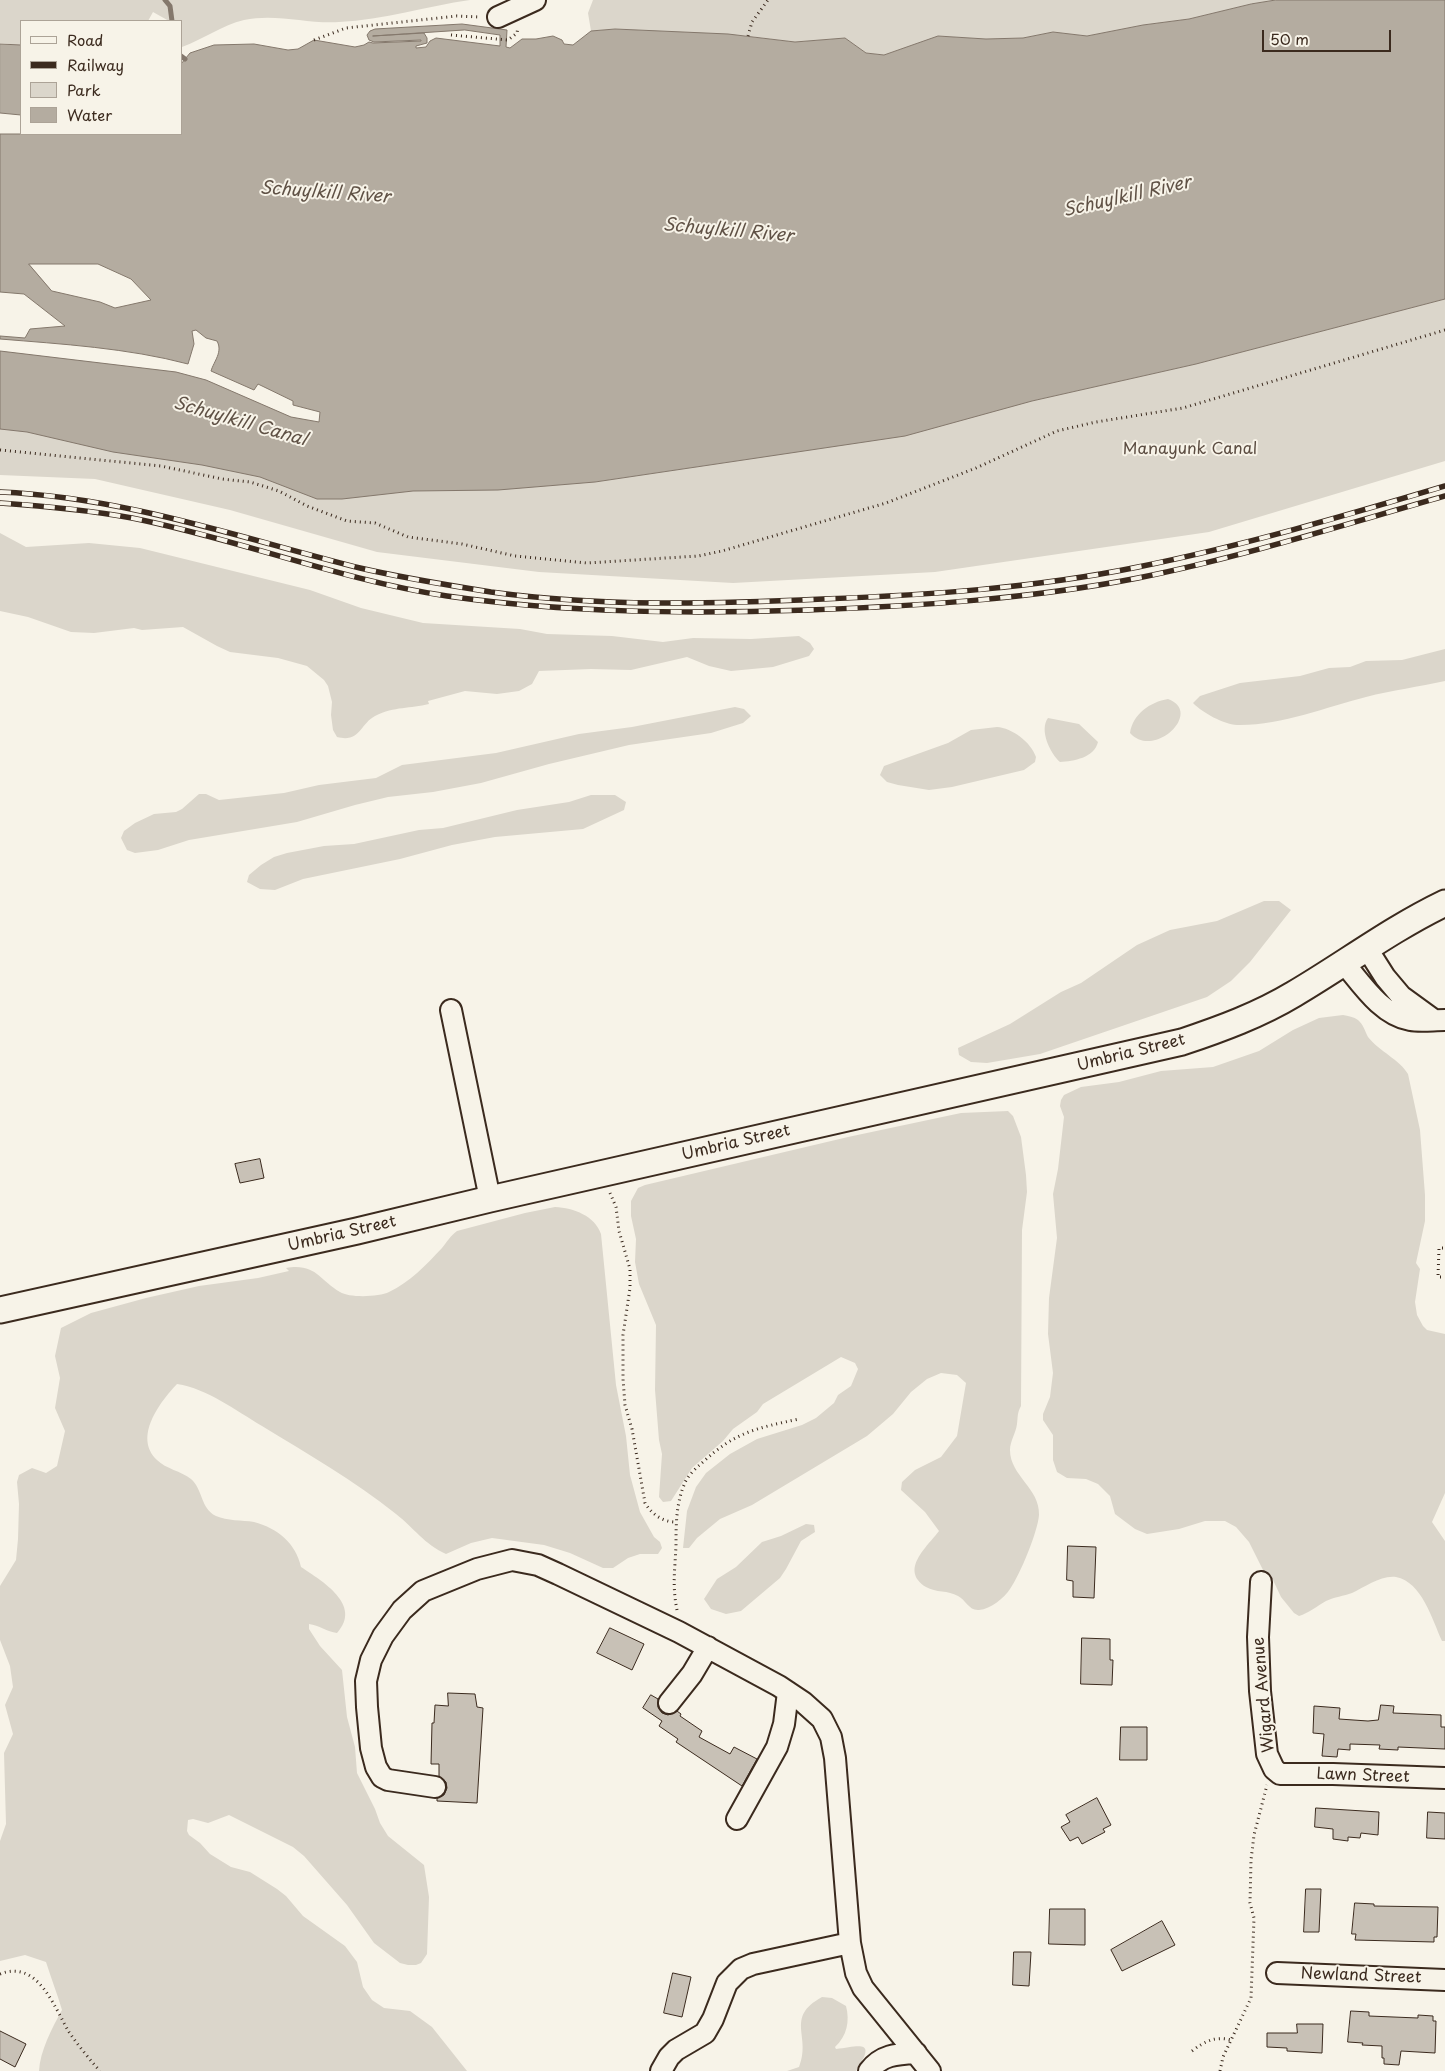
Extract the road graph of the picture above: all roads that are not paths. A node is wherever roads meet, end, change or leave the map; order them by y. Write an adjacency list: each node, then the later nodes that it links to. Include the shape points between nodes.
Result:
1 (536, 0): 2 (street)
2 (498, 17)
3 (1445, 904): 4 (main road, Umbria Street, via 1400,926)
4 (1366, 948): 5 (main road, Umbria Street); 7 (street, via 1401,996)
5 (1343, 962): 7 (street, via 1375,1000 1396,1016 1414,1021); 8 (main road, Umbria Street, via 1273,1006 1240,1022 1182,1042)
6 (451, 1010): 8 (street)
7 (1439, 1020)
8 (490, 1199): 9 (main road, Umbria Street, via 357,1232)
9 (0, 1310)
10 (1261, 1582): 14 (street, Wigard Avenue, via 1260,1691 1267,1754)
11 (708, 1647): 12 (street); 13 (street); 16 (street, via 558,1574 526,1562 512,1560 484,1567 422,1591 402,1610 371,1660 366,1681 367,1707 371,1748 379,1773 388,1780)
12 (788, 1692): 17 (street, via 777,1747); 18 (street, via 822,1719 831,1736)
13 (669, 1703)
14 (1275, 1777): 15 (street, Lawn Street)
15 (1445, 1778)
16 (435, 1787)
17 (737, 1819)
18 (850, 1943): 21 (street, via 856,1973 863,1988); 22 (street, via 742,1969 724,1987 709,2028 676,2050)
19 (1277, 1973): 20 (street, Newland Street)
20 (1445, 1980)
21 (916, 2053): 23 (street, via 886,2056); 24 (street)
22 (661, 2071)
23 (869, 2071)
24 (930, 2071)

